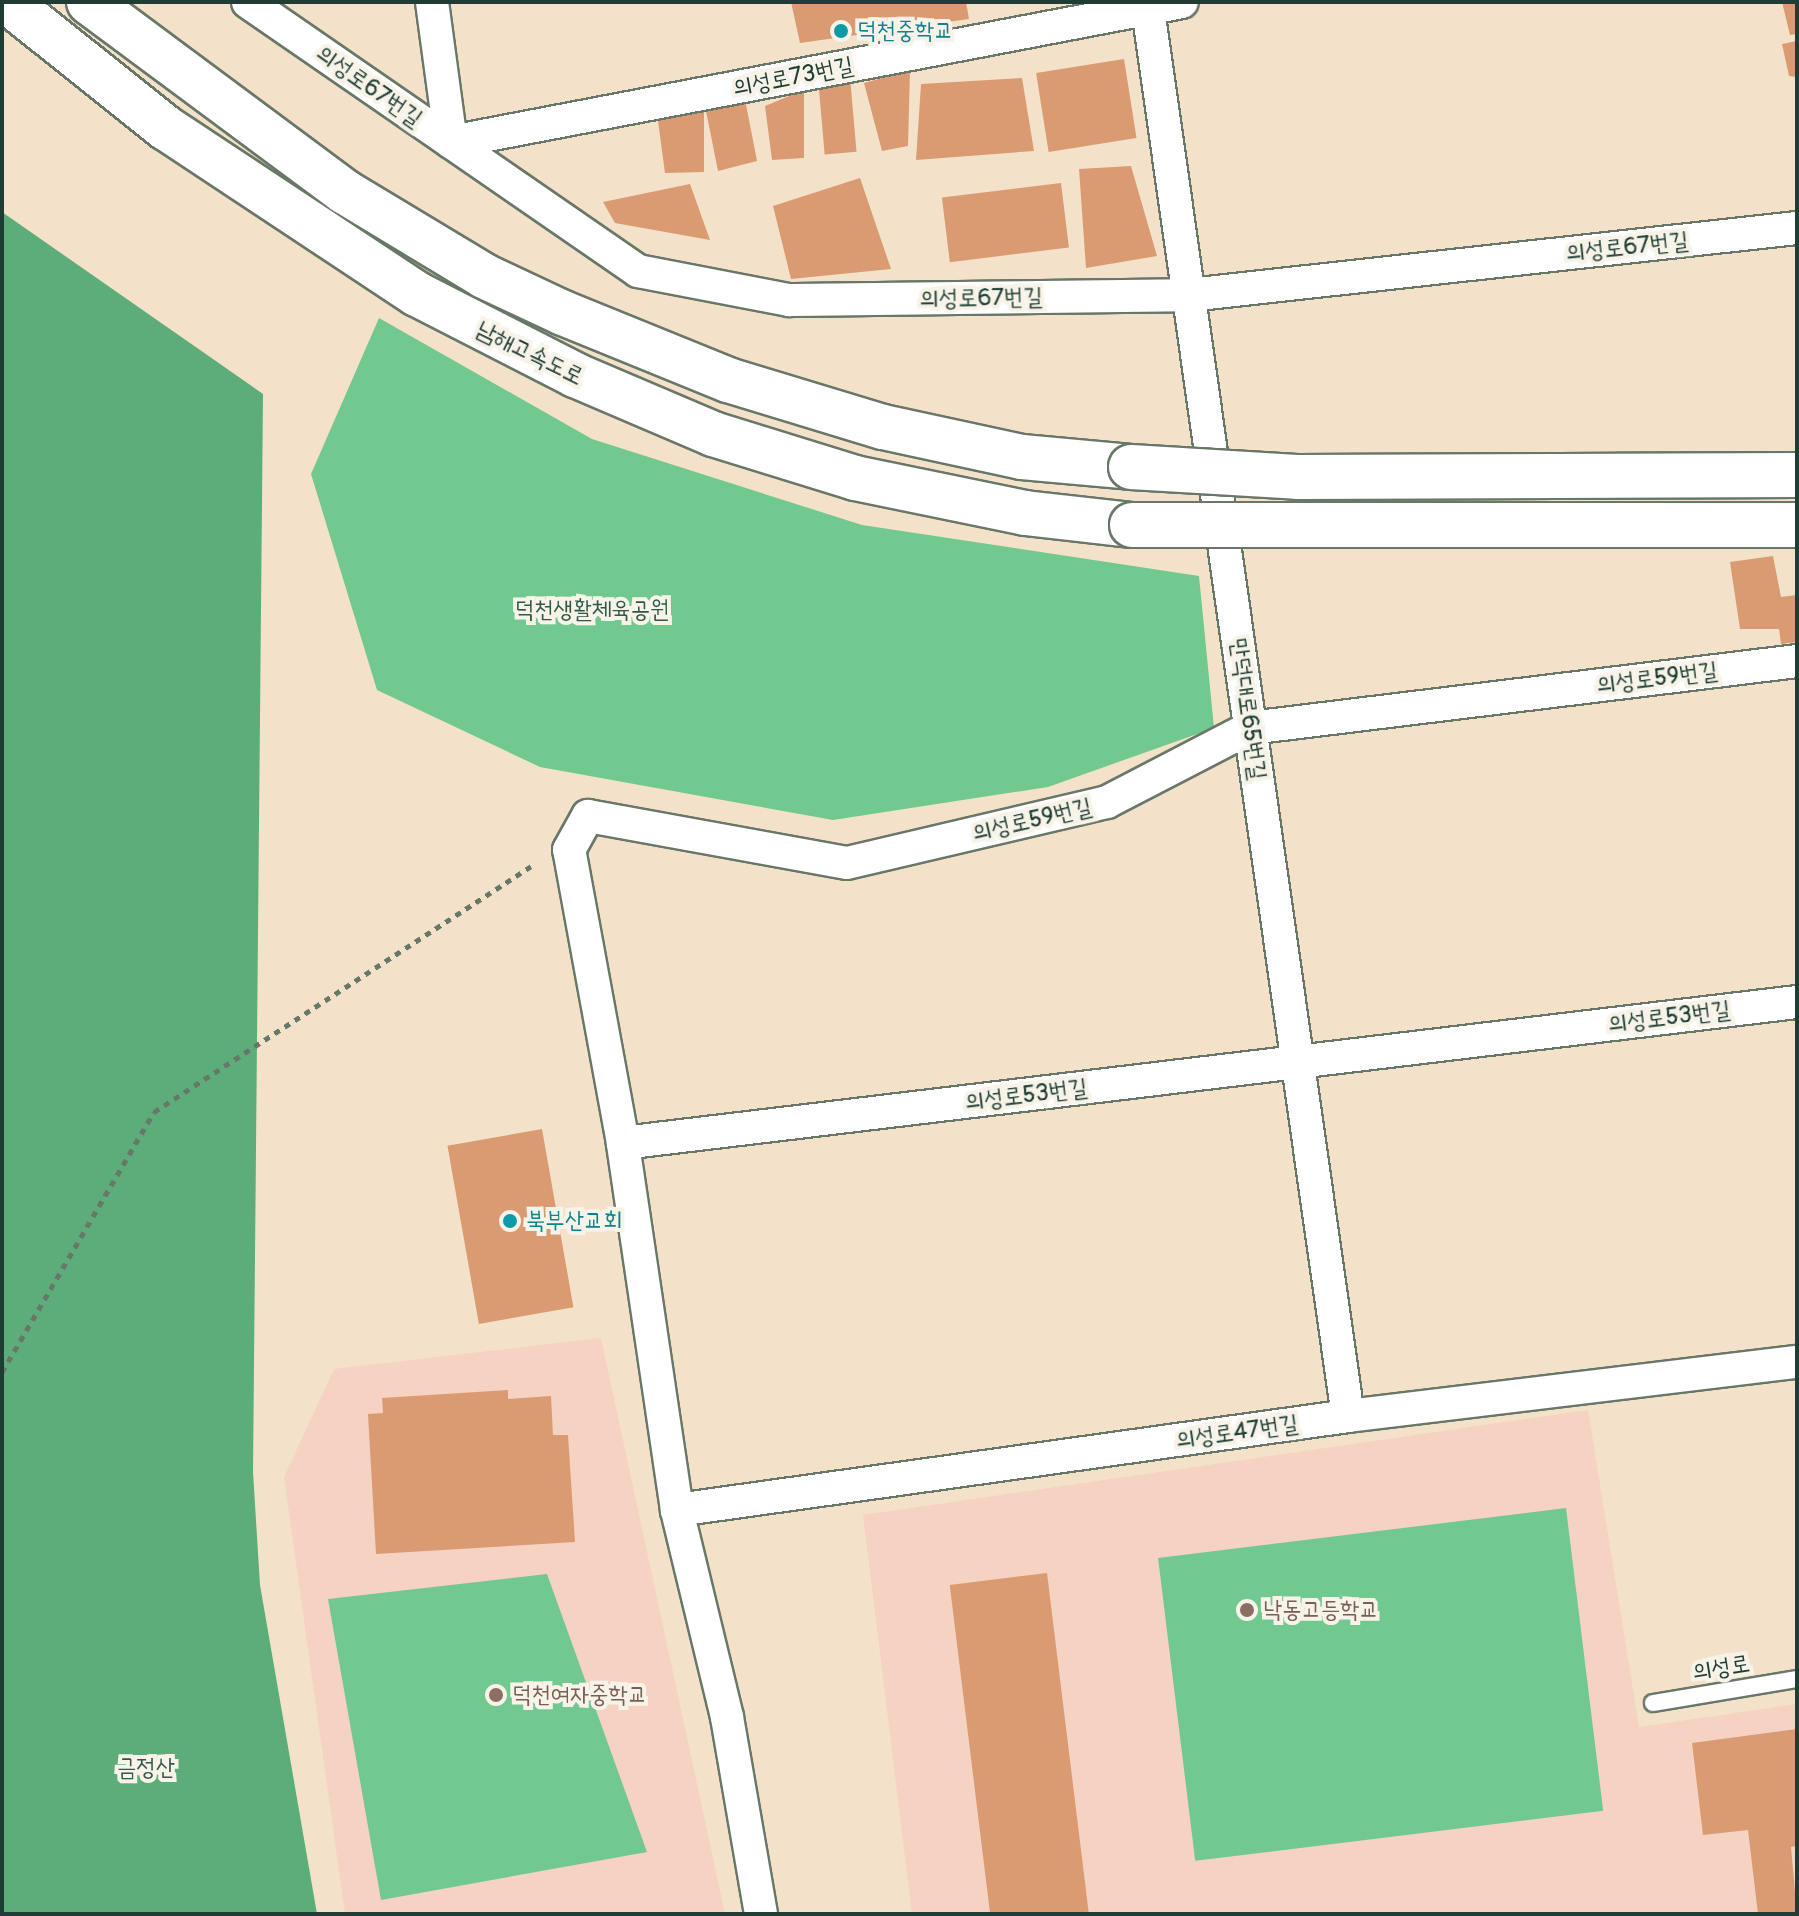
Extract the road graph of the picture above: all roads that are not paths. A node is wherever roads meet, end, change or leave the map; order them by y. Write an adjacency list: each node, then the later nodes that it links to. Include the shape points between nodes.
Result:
1 (8, 2): 11 (highway, 남해고속도로, bridge, via 166,128 377,268 490,335 713,434 855,478 1025,513 1132,525)
2 (89, 2): 10 (highway, 남해고속도로, bridge, via 345,192 484,276 728,380 883,427 1022,457 1297,477)
3 (248, 2): 7 (street, 의성로67번길)
4 (432, 2): 7 (street)
5 (1182, 2): 6 (street, 의성로73번길)
6 (1148, 5): 7 (street, 의성로73번길); 9 (street, 만덕대로65번길)
7 (451, 142): 9 (street, 의성로67번길, via 638,271 789,300)
8 (1797, 228): 9 (street, 의성로67번길)
9 (1189, 295): 13 (street, 만덕대로65번길)
10 (1797, 475)
11 (1797, 525)
12 (1797, 661): 13 (street, 의성로59번길)
13 (1250, 728): 15 (street, 만덕대로65번길); 16 (street, 의성로59번길, via 1107,802 847,863 588,816 569,850)
14 (1797, 1002): 15 (street, 의성로53번길)
15 (1298, 1063): 16 (street, 의성로53번길); 18 (street, 만덕대로65번길)
16 (623, 1143): 19 (street)
17 (1797, 1362): 18 (street, 의성로47번길)
18 (1348, 1416): 19 (street, 의성로47번길)
19 (677, 1510): 22 (street, via 727,1717)
20 (1797, 1679): 21 (lane, 의성로)
21 (1653, 1703)
22 (761, 1914)

